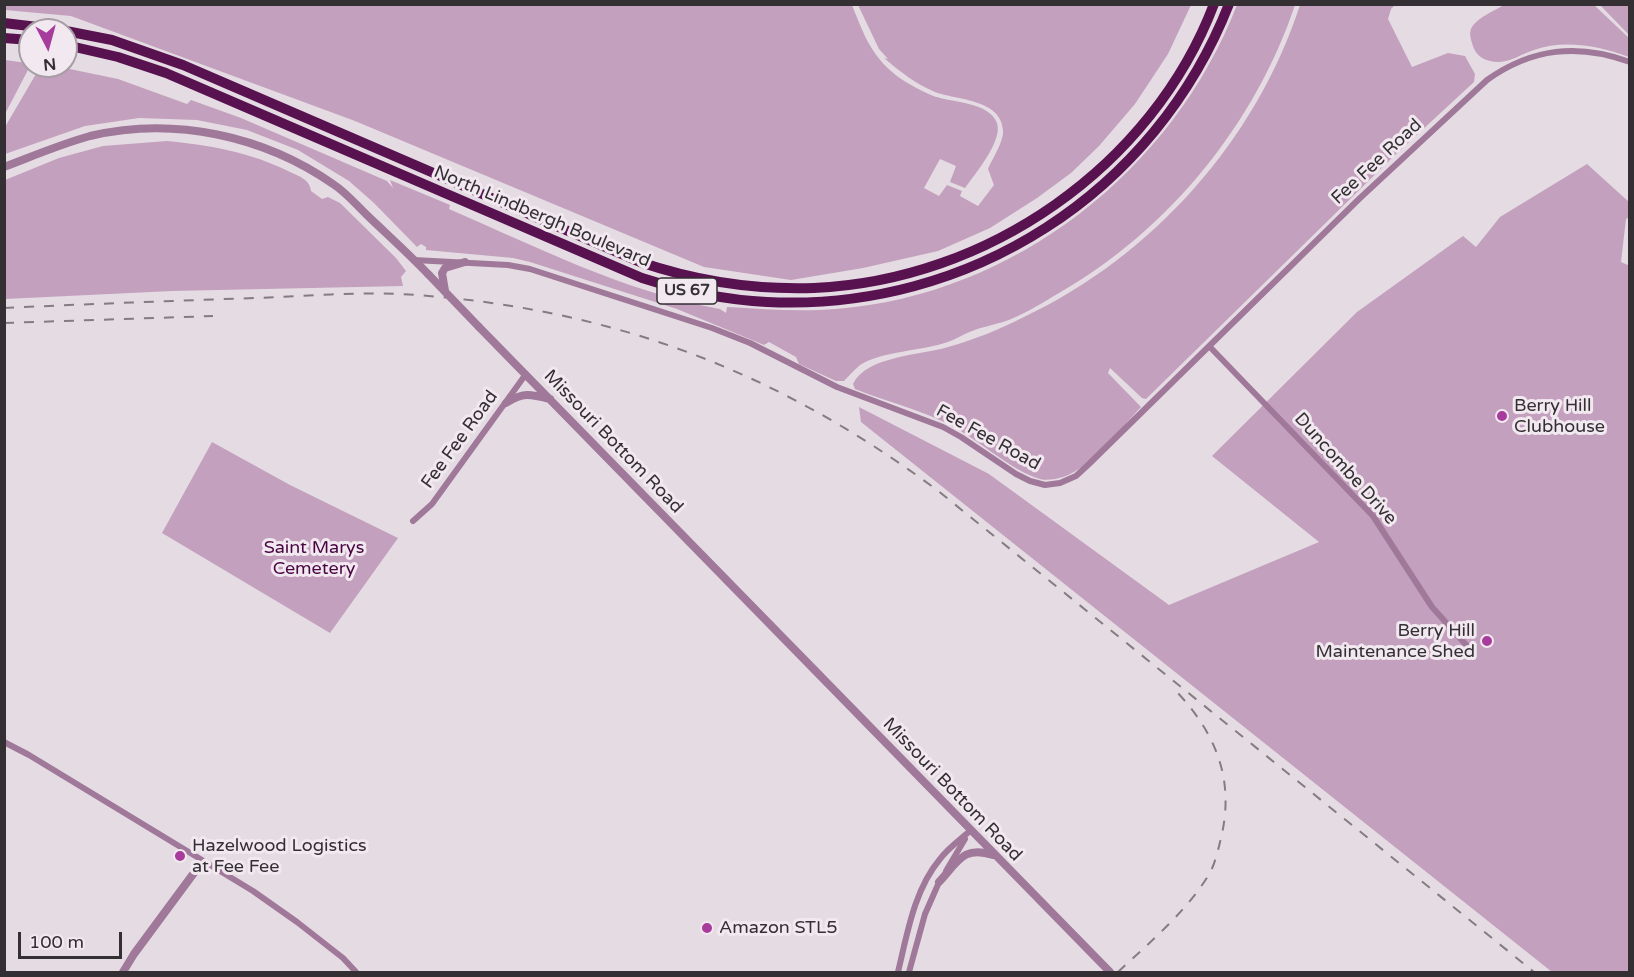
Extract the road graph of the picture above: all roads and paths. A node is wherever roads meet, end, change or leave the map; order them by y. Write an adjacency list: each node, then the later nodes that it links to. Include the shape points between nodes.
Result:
1 (1214, 4): 3 (highway, North Lindbergh Boulevard / US 67, via 1177,77 1147,118 1113,156 1054,206 995,240 940,264 874,281 815,288 739,285 640,262 183,64)
2 (1229, 4): 4 (highway, North Lindbergh Boulevard / US 67, via 1196,74 1162,123 1116,174 1058,220 1013,248 942,278 868,297 809,302 717,297 642,278 166,73)
3 (78, 33)
4 (78, 48)
5 (1629, 62): 10 (street, Fee Fee Road, via 1590,51 1563,51 1504,68 1359,199)
6 (4, 167): 7 (street, Missouri Bottom Road, via 92,136 128,130 171,128 214,133 292,158 336,185)
7 (414, 260): 8 (street, Fee Fee Road); 9 (street, Missouri Bottom Road, bridge)
8 (465, 262): 9 (street, via 445,268); 10 (street, Fee Fee Road, via 508,265 549,274 712,328 837,387 943,427 1016,474 1045,484 1076,476)
9 (445, 291): 11 (street, Missouri Bottom Road, bridge)
10 (1210, 347): 15 (street, Duncombe Drive, via 1373,516 1432,608)
11 (526, 374): 12 (street, Missouri Bottom Road); 13 (street, Fee Fee Road)
12 (551, 400): 13 (street, via 524,394); 17 (street, Missouri Bottom Road)
13 (506, 403): 14 (street, Fee Fee Road, via 432,504)
14 (413, 521)
15 (1469, 648)
16 (4, 742): 19 (street)
17 (970, 830): 18 (street, Missouri Bottom Road); 20 (street); 23 (street, via 939,859 926,882)
18 (996, 856): 20 (street, via 969,852); 25 (street, Missouri Bottom Road)
19 (202, 862): 21 (street); 22 (street, via 297,922)
20 (939, 882): 24 (street, via 925,914)
21 (123, 972)
22 (356, 972)
23 (898, 972)
24 (909, 972)
25 (1110, 972)

